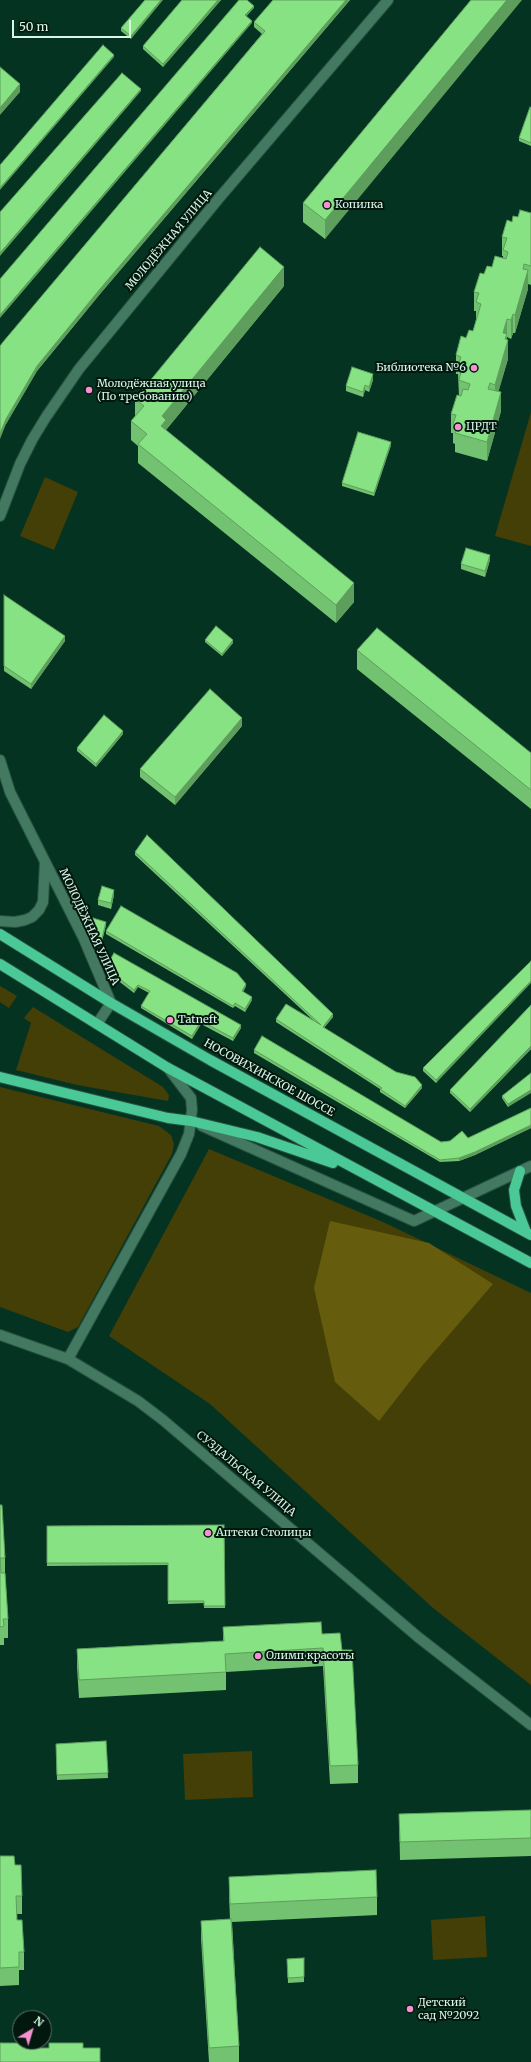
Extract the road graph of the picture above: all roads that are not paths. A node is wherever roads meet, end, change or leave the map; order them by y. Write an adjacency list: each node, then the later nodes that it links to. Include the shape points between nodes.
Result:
1 (388, 0): 2 (street, МОЛОДЁЖНАЯ УЛИЦА, via 220,197 79,369 32,440)
2 (0, 516)
3 (0, 760): 4 (street, МОЛОДЁЖНАЯ УЛИЦА, via 10,792)
4 (45, 860): 5 (street, МОЛОДЁЖНАЯ УЛИЦА, via 43,902 39,910 25,920); 8 (street, МОЛОДЁЖНАЯ УЛИЦА, via 83,937)
5 (0, 921)
6 (0, 934): 8 (main road, НОСОВИХИНСКОЕ ШОССЕ)
7 (0, 964): 9 (main road)
8 (111, 1003): 9 (street); 16 (main road, НОСОВИХИНСКОЕ ШОССЕ)
9 (98, 1024): 10 (main road)
10 (168, 1068): 12 (street, via 191,1098); 14 (main road)
11 (0, 1077): 12 (main road, via 168,1118)
12 (191, 1121): 14 (main road, via 257,1137); 17 (street, via 414,1222); 21 (street, via 181,1154)
13 (531, 1166): 15 (street)
14 (360, 1171): 17 (main road)
15 (520, 1171): 16 (street); 18 (main road, via 514,1190 516,1206)
16 (462, 1198): 17 (street); 18 (main road, НОСОВИХИНСКОЕ ШОССЕ)
17 (434, 1211): 19 (main road)
18 (528, 1233)
19 (531, 1264)
20 (0, 1335): 21 (street, СУЗДАЛЬСКАЯ УЛИЦА)
21 (68, 1359): 22 (street, СУЗДАЛЬСКАЯ УЛИЦА, via 102,1378 163,1420 418,1637)
22 (531, 1725)

